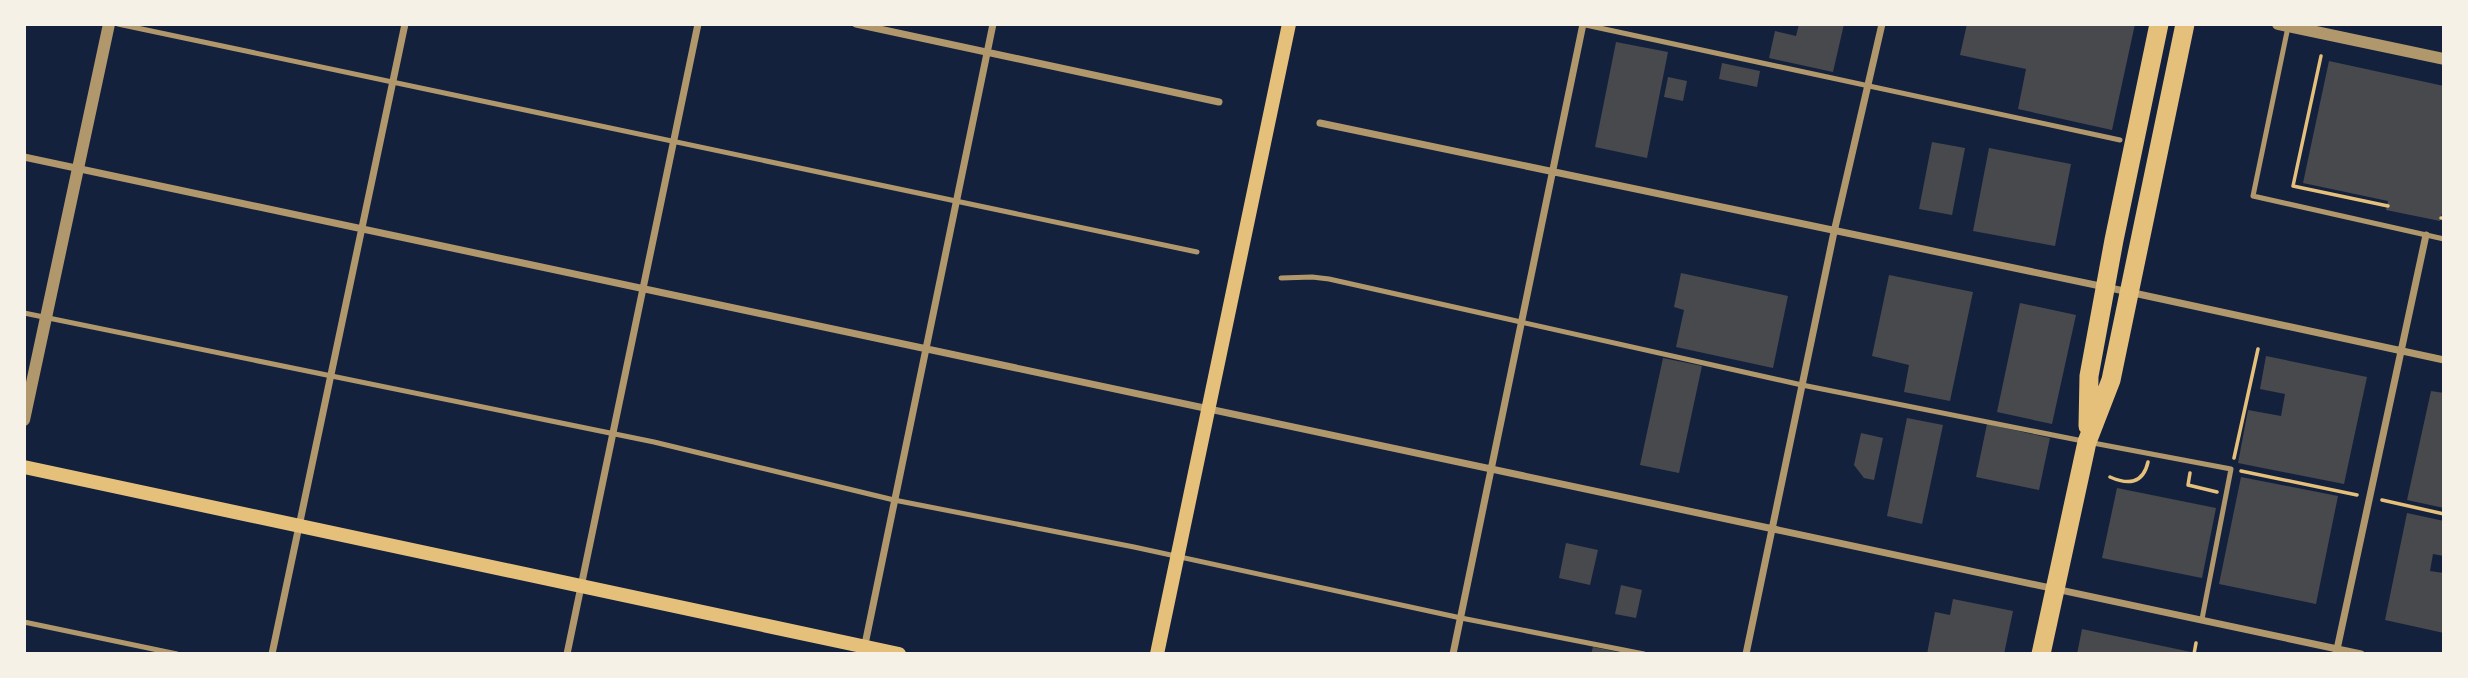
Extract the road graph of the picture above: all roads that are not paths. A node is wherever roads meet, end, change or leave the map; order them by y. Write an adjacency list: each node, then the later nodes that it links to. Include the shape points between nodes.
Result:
1 (109, 24): 22 (street)
2 (118, 24): 15 (lane)
3 (405, 24): 15 (street)
4 (698, 24): 20 (street)
5 (856, 24): 13 (street)
6 (993, 24): 13 (street)
7 (1289, 24): 42 (main road)
8 (1882, 24): 16 (street)
9 (2159, 24): 31 (highway)
10 (2185, 24): 33 (highway)
11 (1582, 25): 16 (lane); 23 (street)
12 (2283, 26): 14 (street); 27 (lane, via 2253,196)
13 (987, 53): 17 (street); 24 (street)
14 (2444, 59)
15 (392, 83): 20 (lane); 25 (street)
16 (1867, 87): 19 (lane); 26 (street)
17 (1219, 102)
18 (1320, 123): 23 (street)
19 (2120, 140)
20 (673, 142): 24 (lane); 32 (street)
21 (24, 157): 22 (street)
22 (79, 169): 25 (street); 35 (street)
23 (1552, 173): 26 (street); 36 (street)
24 (955, 202): 29 (lane); 37 (street)
25 (363, 230): 32 (street); 40 (street)
26 (1834, 232): 31 (street); 41 (street)
27 (2426, 235): 28 (lane); 38 (street)
28 (2444, 239)
29 (1197, 252)
30 (1281, 278): 36 (lane, via 1329,279)
31 (2106, 287): 33 (street); 45 (highway, via 2089,376)
32 (643, 289): 37 (street); 44 (street)
33 (2129, 292): 38 (street); 45 (highway, via 2111,380)
34 (24, 313): 35 (lane)
35 (48, 318): 40 (lane); 43 (street)
36 (1522, 321): 41 (lane); 47 (street)
37 (924, 349): 42 (street); 48 (street)
38 (2402, 351): 39 (street); 58 (street)
39 (2444, 360)
40 (331, 376): 44 (lane); 49 (street)
41 (1802, 385): 45 (lane); 50 (street)
42 (1209, 410): 47 (street); 51 (main road)
43 (24, 420)
44 (612, 435): 48 (lane); 52 (street)
45 (2087, 442): 53 (highway); 55 (lane, via 2231,469)
46 (24, 467): 49 (main road)
47 (1492, 470): 50 (street); 54 (street)
48 (894, 500): 51 (lane); 57 (street)
49 (299, 526): 52 (main road); 60 (street)
50 (1772, 529): 53 (street); 66 (street)
51 (1177, 557): 54 (lane); 63 (main road)
52 (580, 586): 57 (main road); 61 (street)
53 (2056, 588): 55 (street); 67 (highway)
54 (1461, 618): 64 (street); 65 (lane)
55 (2202, 620): 58 (street)
56 (24, 622): 59 (lane)
57 (863, 650): 62 (main road)
58 (2336, 651): 68 (street)
59 (177, 653)
60 (272, 653)
61 (567, 653)
62 (899, 653)
63 (1157, 653)
64 (1453, 653)
65 (1644, 653)
66 (1746, 653)
67 (2041, 653)
68 (2361, 653)

